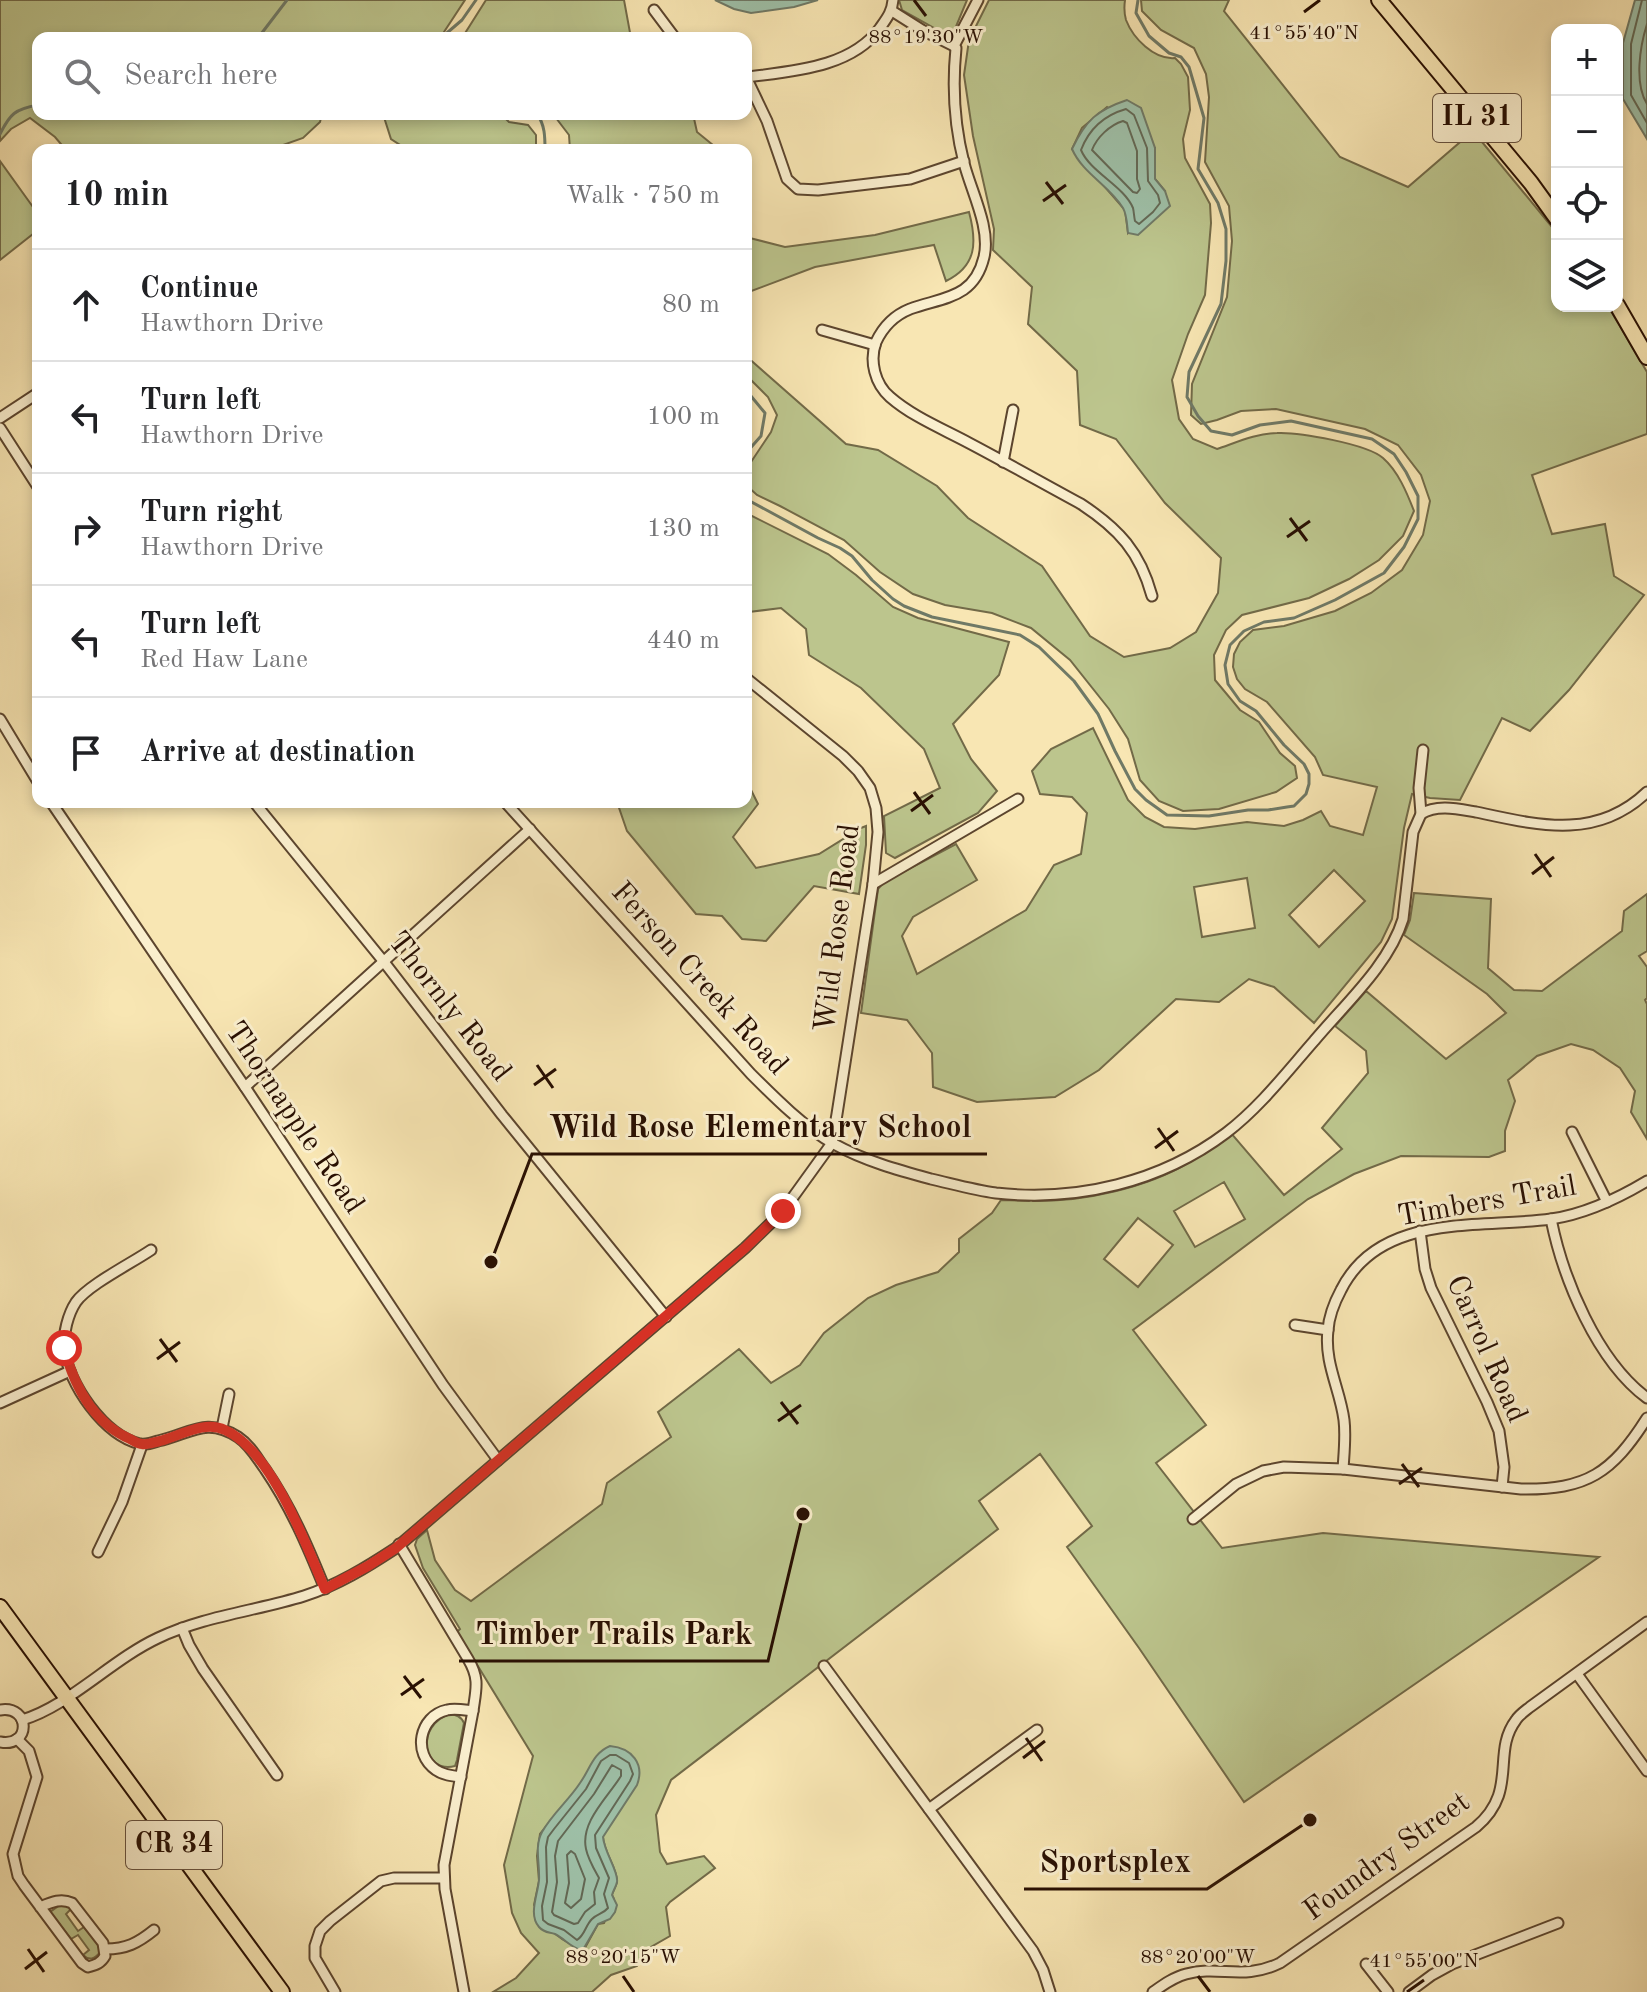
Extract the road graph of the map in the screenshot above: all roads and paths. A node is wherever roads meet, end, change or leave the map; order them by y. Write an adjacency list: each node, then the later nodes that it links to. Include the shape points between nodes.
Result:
1 (978, 0): 6 (street)
2 (1379, 0): 10 (main road, IL 31)
3 (892, 5): 6 (street, via 922,30); 7 (street, via 877,33 827,64)
4 (654, 10): 5 (street)
5 (670, 32)
6 (954, 46): 9 (street, via 953,87)
7 (752, 76)
8 (752, 88): 9 (street, via 787,179 798,189 910,179)
9 (964, 161): 13 (street, via 987,238 977,275 962,292 891,320)
10 (1551, 211)
11 (1621, 312): 14 (main road)
12 (822, 330): 13 (street)
13 (875, 345): 19 (street, via 874,374 888,396)
14 (1647, 357)
15 (32, 397): 17 (street)
16 (1013, 410): 19 (street)
17 (0, 418)
18 (0, 428): 20 (street)
19 (1003, 462): 21 (street, via 1105,520 1136,556)
20 (32, 478)
21 (1152, 596)
22 (752, 683): 33 (street, Wild Rose Road, via 843,756 870,788 878,832)
23 (0, 719): 25 (street)
24 (1423, 750): 31 (street, Ferson Creek Road)
25 (32, 772)
26 (1647, 792): 31 (street, via 1619,813 1582,824 1530,824 1443,808)
27 (1018, 799): 33 (street)
28 (55, 808): 35 (street, Thornapple Road)
29 (259, 808): 34 (street, Thornly Road)
30 (511, 808): 32 (street, Ferson Creek Road)
31 (1421, 814): 37 (street, Ferson Creek Road, via 1413,832 1403,919 1391,947 1272,1090 1225,1133 1186,1157 1110,1187 1025,1195 906,1172)
32 (530, 829): 34 (street); 37 (street, Ferson Creek Road, via 751,1074)
33 (873, 884): 37 (street, Wild Rose Road)
34 (384, 962): 35 (street); 43 (street, Thornly Road)
35 (245, 1087): 53 (street, Thornapple Road)
36 (1572, 1132): 39 (street)
37 (832, 1143): 43 (street, via 783,1211)
38 (1647, 1181): 39 (street, Timbers Trail)
39 (1607, 1202): 40 (street, Timbers Trail)
40 (1551, 1219): 41 (street, Timbers Trail); 48 (street, via 1555,1243 1593,1331 1622,1376)
41 (1420, 1231): 45 (street, Timbers Trail, via 1396,1239 1358,1265 1340,1292); 55 (street, Carrol Road, via 1431,1288 1499,1431)
42 (151, 1250): 46 (street, via 77,1301 65,1332)
43 (666, 1317): 53 (street)
44 (1295, 1325): 45 (street)
45 (1328, 1330): 54 (street, Timbers Trail, via 1328,1361 1344,1419)
46 (70, 1371): 49 (street); 52 (street, via 103,1422)
47 (229, 1394): 51 (street)
48 (1647, 1398)
49 (0, 1403)
50 (1647, 1418): 55 (street, via 1630,1445 1587,1479 1547,1490)
51 (222, 1428): 52 (street, via 201,1428); 59 (street, via 252,1449 283,1495)
52 (142, 1445): 58 (street)
53 (498, 1460): 57 (street)
54 (1343, 1469): 55 (street); 56 (street, via 1263,1471 1236,1484)
55 (1502, 1487)
56 (1193, 1519)
57 (399, 1544): 59 (street); 67 (street, via 475,1671)
58 (98, 1552)
59 (325, 1589): 62 (street)
60 (0, 1607): 65 (main road, CR 34)
61 (1647, 1622): 64 (street, Foundry Street)
62 (182, 1628): 65 (street, via 142,1646); 73 (street, via 203,1669)
63 (824, 1666): 75 (street)
64 (1577, 1674): 72 (street); 86 (street, Foundry Street, via 1516,1719 1506,1742 1497,1801 1476,1827 1280,1963 1254,1973 1186,1974)
65 (67, 1698): 68 (street); 82 (main road, CR 34)
66 (0, 1710): 68 (street, via 15,1711)
67 (473, 1711): 74 (street); 74 (street, via 439,1713 422,1736 429,1764)
68 (22, 1720): 70 (street)
69 (1037, 1730): 75 (street)
70 (17, 1739): 71 (street); 77 (street, via 29,1751 37,1777 15,1843 14,1865)
71 (0, 1742)
72 (1647, 1771)
73 (277, 1775)
74 (461, 1777): 76 (street)
75 (929, 1809): 85 (street, via 1033,1951)
76 (444, 1878): 83 (street, via 381,1881 320,1931 315,1958); 84 (street)
77 (40, 1907): 80 (street, via 72,1903); 80 (street, via 88,1967 105,1956)
78 (1558, 1923): 88 (street, via 1452,1964)
79 (154, 1930): 80 (street, via 130,1947)
80 (106, 1949)
81 (1366, 1964): 87 (street)
82 (282, 1992)
83 (335, 1992)
84 (464, 1992)
85 (1050, 1992)
86 (1153, 1992)
87 (1388, 1992)
88 (1409, 1992)

